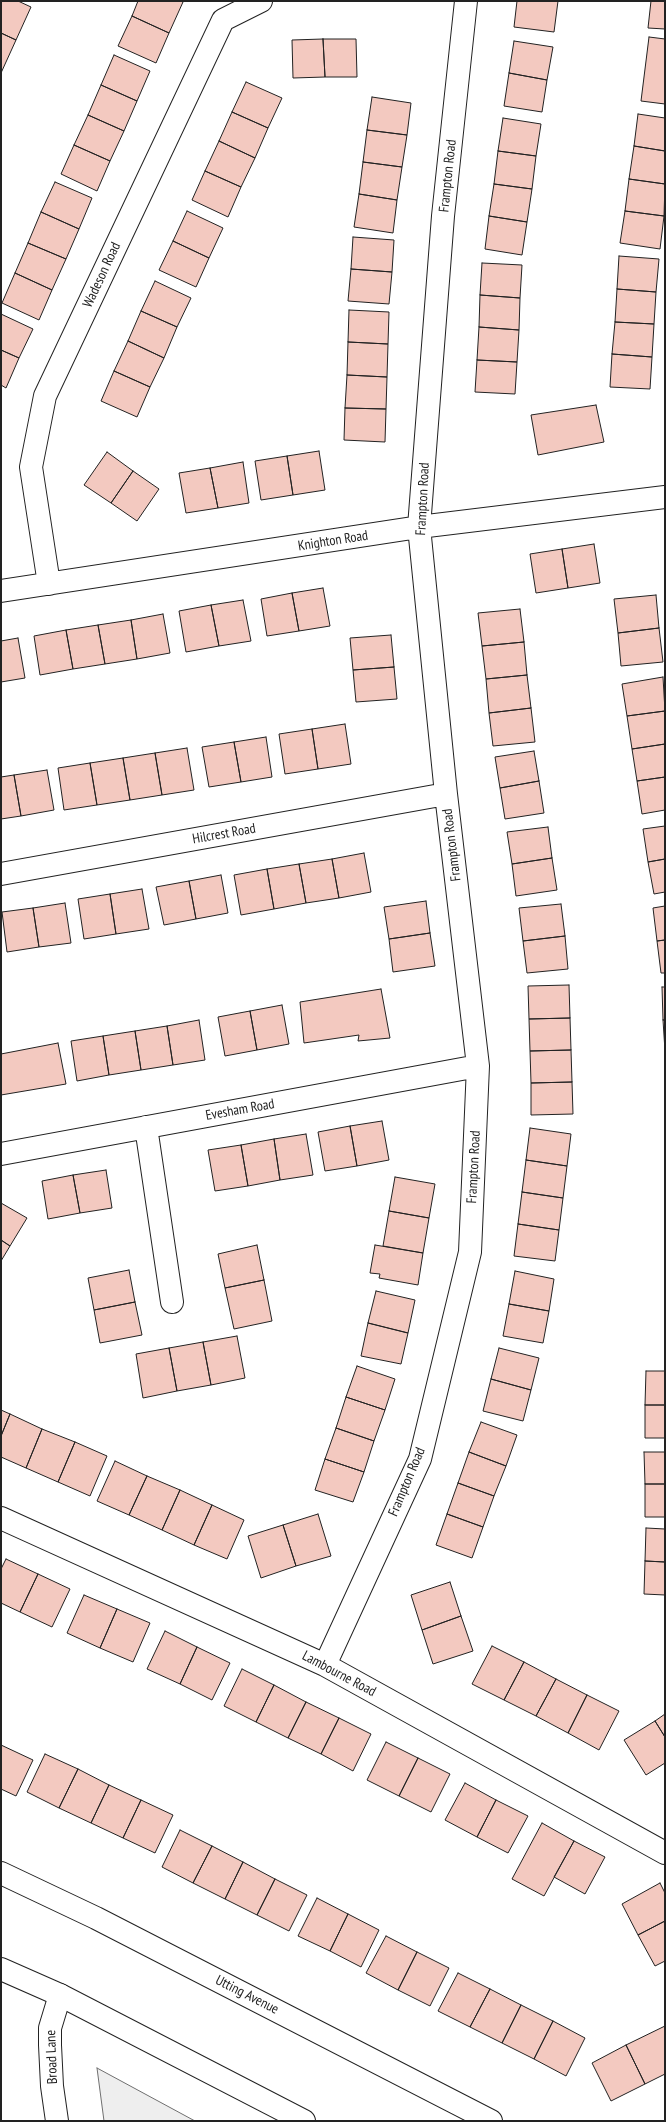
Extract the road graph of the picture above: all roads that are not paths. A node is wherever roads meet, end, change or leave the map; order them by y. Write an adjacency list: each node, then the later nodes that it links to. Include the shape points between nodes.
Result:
1 (260, 1): 5 (street, Wadeson Road, via 223,20 45,396 31,467)
2 (466, 1): 4 (street, Frampton Road, via 443,216)
3 (665, 497): 4 (street, Knighton Road)
4 (419, 528): 5 (street, Knighton Road); 7 (street, Frampton Road)
5 (49, 584): 6 (street, Knighton Road)
6 (1, 591)
7 (446, 794): 8 (street, Hilcrest Road); 9 (street, Frampton Road)
8 (1, 874)
9 (478, 1066): 10 (street, Evesham Road); 14 (street, Frampton Road, via 470,1252 420,1458)
10 (146, 1127): 11 (street, Evesham Road); 12 (street)
11 (1, 1154)
12 (172, 1302)
13 (1, 1518): 14 (street, Lambourne Road)
14 (325, 1665): 15 (street, Lambourne Road)
15 (665, 1853)
16 (1, 1873): 21 (street, Utting Avenue, via 96,1918)
17 (1, 1969): 18 (street)
18 (60, 1995): 19 (street, Broad Lane, via 50,2028 52,2086); 20 (street)
19 (58, 2121)
20 (304, 2121)
21 (491, 2121)

